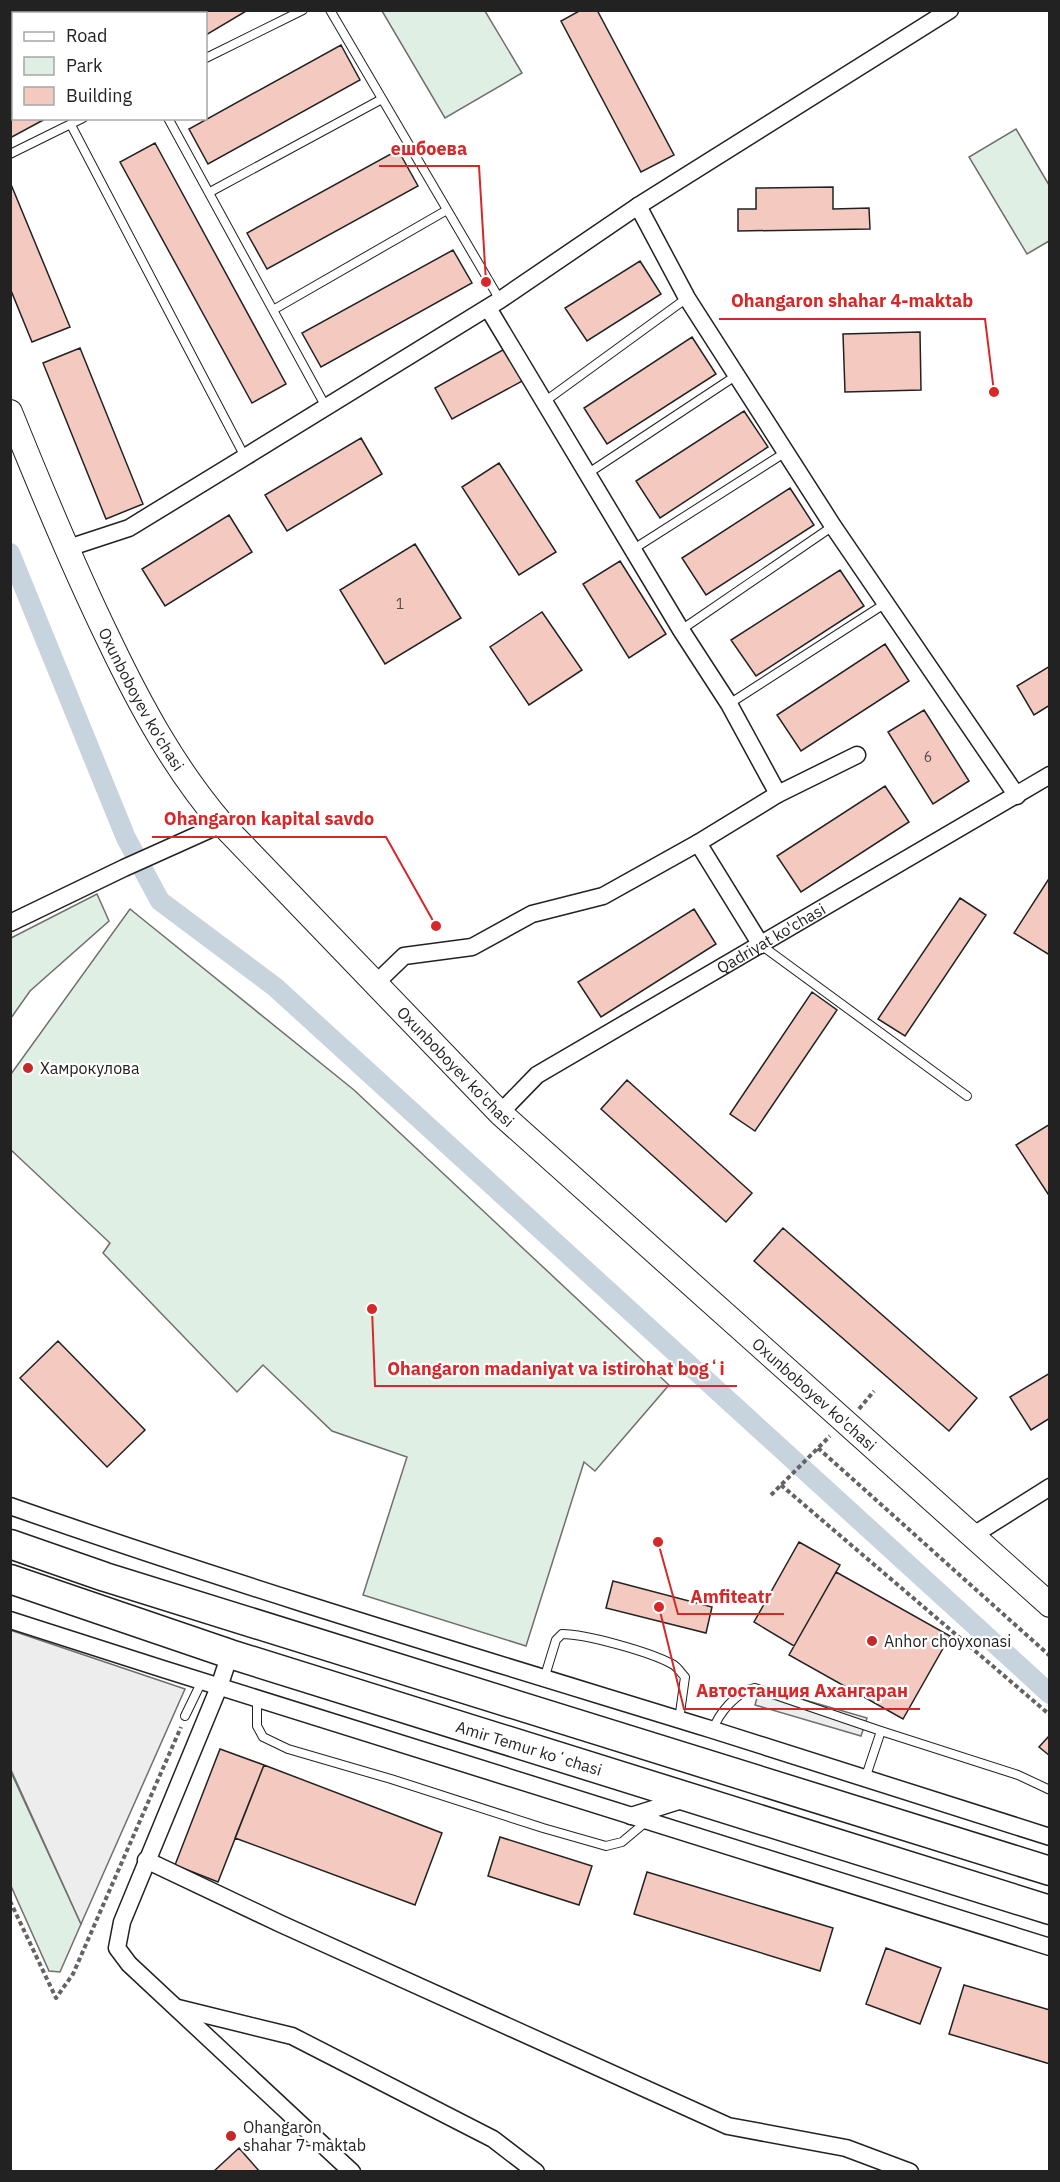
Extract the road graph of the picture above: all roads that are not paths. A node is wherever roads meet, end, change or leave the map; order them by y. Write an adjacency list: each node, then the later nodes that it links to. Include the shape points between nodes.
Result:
1 (303, 10): 4 (lane)
2 (330, 10): 5 (lane)
3 (944, 12): 11 (street)
4 (207, 58)
5 (382, 99): 10 (lane); 12 (lane)
6 (80, 120): 8 (lane)
7 (169, 120): 10 (lane)
8 (71, 124): 9 (lane); 21 (lane)
9 (10, 154)
10 (210, 192): 15 (lane)
11 (638, 206): 13 (street); 14 (street)
12 (447, 210): 14 (lane); 15 (lane)
13 (687, 298): 16 (street); 17 (lane)
14 (494, 304): 17 (street); 18 (street)
15 (273, 310): 18 (lane)
16 (736, 375): 20 (street); 22 (lane)
17 (544, 402): 22 (street)
18 (326, 407): 21 (street)
19 (10, 412): 24 (main road, Oxunboboyev ko'chasi)
20 (786, 452): 23 (street); 25 (lane)
21 (244, 458): 24 (street, via 129,528)
22 (587, 474): 25 (street)
23 (833, 526): 26 (street); 27 (lane)
24 (65, 549): 33 (main road, Oxunboboyev ko'chasi, via 151,724)
25 (632, 550): 27 (street)
26 (886, 603): 28 (lane); 32 (street)
27 (681, 630): 28 (street)
28 (729, 704): 31 (street)
29 (857, 754): 31 (street)
30 (1050, 776): 32 (street, Qadriyat ko'chasi)
31 (778, 794): 34 (street)
32 (1017, 796): 36 (street, Qadriyat ko'chasi)
33 (222, 824): 35 (street); 37 (main road, Oxunboboyev ko'chasi)
34 (698, 843): 36 (street); 37 (street, via 603,896 532,914 472,947 404,956)
35 (10, 923)
36 (760, 945): 38 (lane); 39 (street, Qadriyat ko'chasi, via 537,1076)
37 (376, 983): 39 (main road, Oxunboboyev ko'chasi)
38 (967, 1096)
39 (500, 1113): 42 (main road, Oxunboboyev ko'chasi)
40 (1050, 1487): 42 (street)
41 (10, 1506): 48 (street)
42 (972, 1536): 45 (main road, Oxunboboyev ko'chasi)
43 (10, 1544): 62 (highway)
44 (10, 1579): 47 (highway, Amir Temur koʻchasi)
45 (1050, 1605)
46 (10, 1620): 49 (street)
47 (230, 1654): 50 (street); 58 (highway, Amir Temur koʻchasi)
48 (544, 1679): 53 (street); 53 (lane, via 556,1640 562,1634 632,1649 674,1664 685,1677)
49 (202, 1681): 50 (street); 52 (lane)
50 (219, 1687): 51 (street); 61 (street)
51 (257, 1699): 59 (street); 59 (lane, via 257,1726 263,1737 288,1749 606,1846 622,1842)
52 (185, 1716)
53 (679, 1720): 54 (street)
54 (713, 1731): 55 (lane, via 717,1718 745,1690 755,1688); 56 (street)
55 (881, 1731): 56 (lane); 57 (lane, via 1018,1774)
56 (865, 1779): 60 (street)
57 (1050, 1790)
58 (688, 1798): 59 (street); 63 (highway, Amir Temur koʻchasi)
59 (639, 1819): 64 (street)
60 (1050, 1837)
61 (146, 1860): 65 (street, via 122,1922 117,1948); 68 (street, via 728,2126 846,2148)
62 (1050, 1871)
63 (1050, 1910)
64 (1050, 1947)
65 (176, 2007): 66 (street); 67 (street, via 292,2036 493,2139)
66 (352, 2172)
67 (536, 2172)
68 (910, 2172)

